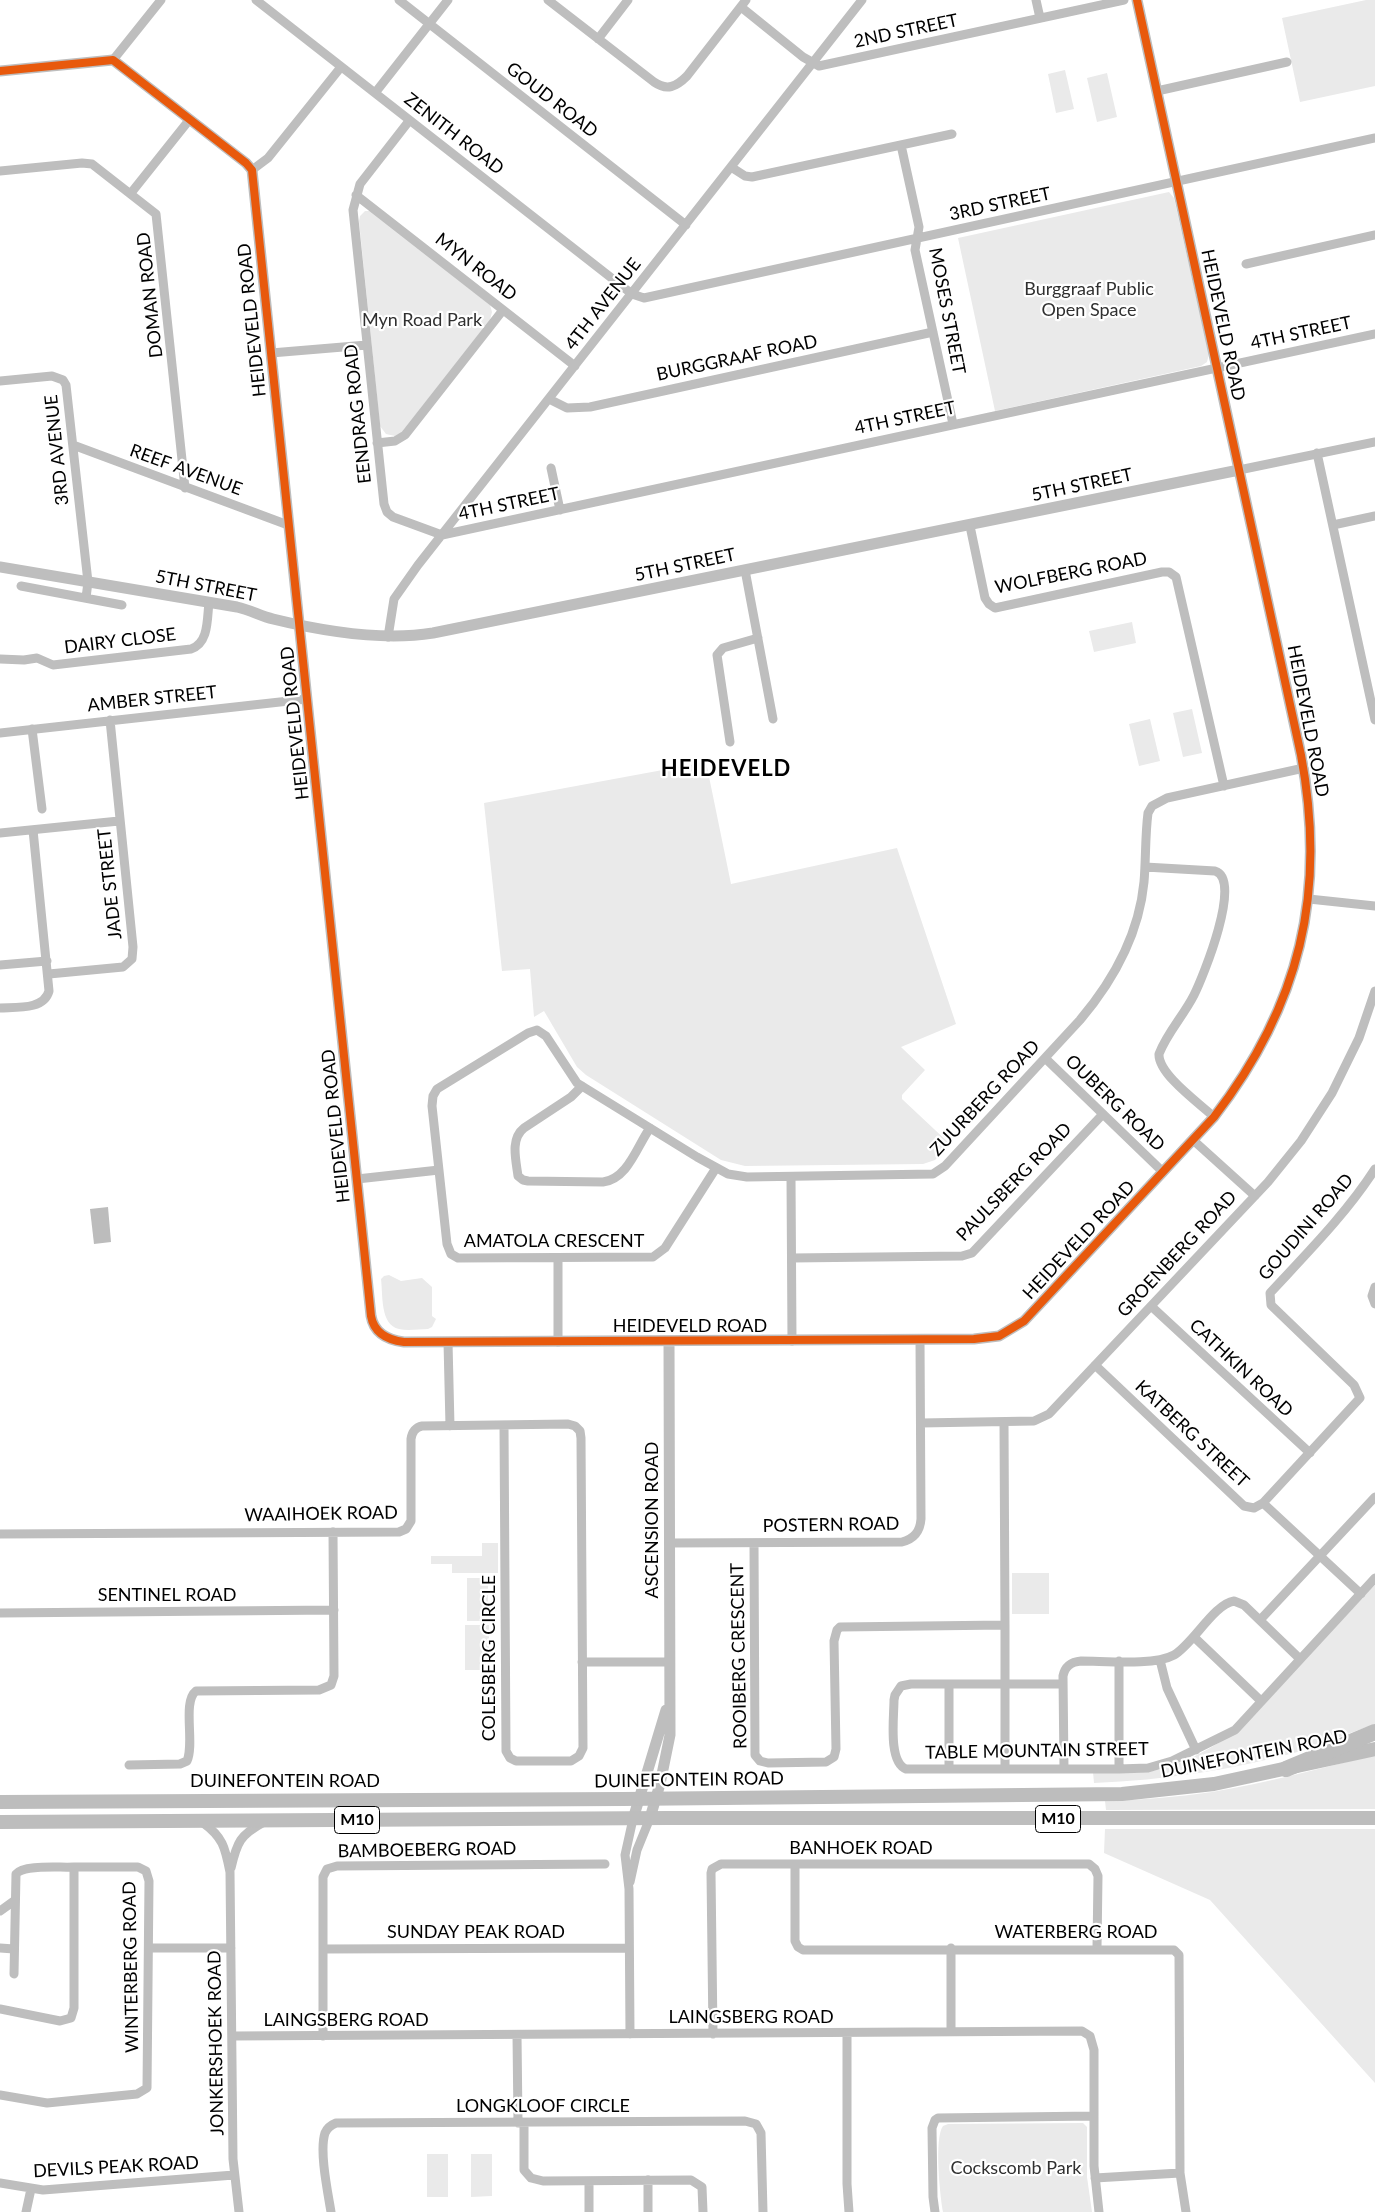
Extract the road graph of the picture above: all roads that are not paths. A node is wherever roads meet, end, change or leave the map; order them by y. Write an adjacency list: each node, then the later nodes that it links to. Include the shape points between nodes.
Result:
1 (160, 0): 15 (street)
2 (256, 0): 18 (street, ZENITH ROAD)
3 (399, 0): 13 (street, GOUD ROAD)
4 (448, 0): 13 (street)
5 (548, 0): 14 (street)
6 (628, 0): 14 (street)
7 (862, 0): 16 (street, 4TH AVENUE)
8 (1036, 0): 12 (street)
9 (1124, 0): 12 (street, 2ND STREET)
10 (1137, 0): 20 (street, HEIDEVELD ROAD)
11 (744, 4): 14 (street, via 680,84 668,88 661,87); 16 (street, via 803,57)
12 (1040, 18): 16 (street, 2ND STREET, via 819,66)
13 (429, 24): 21 (street); 33 (street, GOUD ROAD)
14 (598, 39)
15 (114, 60): 19 (street); 22 (street)
16 (813, 62): 27 (street, 4TH AVENUE)
17 (1287, 62): 20 (street)
18 (341, 66): 21 (street, ZENITH ROAD); 28 (street, via 268,158)
19 (0, 71)
20 (1157, 91): 30 (street, HEIDEVELD ROAD)
21 (376, 93): 23 (street, ZENITH ROAD)
22 (190, 119): 28 (street); 31 (street)
23 (409, 120): 32 (street, EENDRAG ROAD, via 360,184); 37 (street, ZENITH ROAD)
24 (952, 134): 26 (street)
25 (1375, 138): 30 (street, 3RD STREET)
26 (901, 145): 27 (street, via 752,178); 35 (street, MOSES STREET, via 919,227)
27 (731, 167): 33 (street, 4TH AVENUE)
28 (252, 170): 42 (street, HEIDEVELD ROAD)
29 (0, 171): 31 (street, DOMAN ROAD, via 87,163 96,166)
30 (1176, 182): 35 (street, 3RD STREET); 44 (street, HEIDEVELD ROAD)
31 (131, 193): 54 (street, DOMAN ROAD, via 154,212 159,221)
32 (356, 195): 38 (street, MYN ROAD); 41 (street, EENDRAG ROAD, via 353,210)
33 (686, 224): 37 (street, 4TH AVENUE)
34 (1375, 235): 36 (street)
35 (917, 239): 37 (street, 3RD STREET, via 651,298); 39 (street, MOSES STREET, via 915,250)
36 (1246, 264)
37 (632, 294): 43 (street, 4TH AVENUE)
38 (503, 310): 43 (street, MYN ROAD); 49 (street, via 405,435 395,441)
39 (933, 332): 46 (street, BURGGRAAF ROAD, via 590,407 567,408); 47 (street, MOSES STREET)
40 (1375, 334): 44 (street, 4TH STREET)
41 (367, 345): 42 (street); 49 (street, EENDRAG ROAD)
42 (271, 354): 57 (street, HEIDEVELD ROAD)
43 (575, 366): 46 (street, 4TH AVENUE)
44 (1217, 368): 47 (street, 4TH STREET); 53 (street, HEIDEVELD ROAD)
45 (0, 381): 50 (street, 3RD AVENUE, via 52,376 63,380 68,392)
46 (549, 399): 60 (street, 4TH AVENUE)
47 (953, 424): 55 (street, 4TH STREET)
48 (1375, 442): 51 (street, 5TH STREET)
49 (377, 443): 60 (street, EENDRAG ROAD, via 387,512)
50 (73, 446): 54 (street, REEF AVENUE); 63 (street, 3RD AVENUE)
51 (1318, 453): 53 (street, 5TH STREET); 58 (street)
52 (551, 468): 55 (street)
53 (1239, 470): 59 (street, 5TH STREET); 79 (street, HEIDEVELD ROAD)
54 (185, 488): 57 (street, REEF AVENUE)
55 (560, 510): 60 (street, 4TH STREET)
56 (1375, 516): 58 (street)
57 (288, 525): 68 (street, HEIDEVELD ROAD)
58 (1333, 525): 75 (street)
59 (970, 526): 62 (street, 5TH STREET); 80 (street, WOLFBERG ROAD, via 985,598 995,608 1162,572 1176,576)
60 (442, 535): 69 (street, 4TH AVENUE, via 394,599)
61 (0, 567): 63 (street, 5TH STREET)
62 (745, 570): 69 (street, 5TH STREET, via 433,633); 70 (street)
63 (88, 582): 65 (street, 3RD AVENUE); 66 (street, 5TH STREET)
64 (21, 586): 65 (street)
65 (86, 598): 67 (street)
66 (209, 602): 68 (street, 5TH STREET); 71 (street, DAIRY CLOSE, via 204,638 191,650 53,665 37,658)
67 (122, 605)
68 (299, 624): 69 (street, 5TH STREET); 72 (street, HEIDEVELD ROAD)
69 (388, 637)
70 (758, 638): 73 (street); 78 (street, via 723,648 717,656)
71 (0, 659)
72 (307, 699): 74 (street, AMBER STREET); 105 (street, HEIDEVELD ROAD)
73 (773, 719)
74 (110, 720): 76 (street, AMBER STREET); 82 (street, JADE STREET)
75 (1375, 720)
76 (32, 730): 77 (street, AMBER STREET); 81 (street)
77 (0, 733)
78 (730, 742)
79 (1304, 768): 80 (street, ZUURBERG ROAD); 86 (street, HEIDEVELD ROAD, via 1312,831)
80 (1224, 786): 85 (street, ZUURBERG ROAD, via 1167,798 1152,806 1147,821)
81 (42, 809)
82 (120, 821): 83 (street); 90 (street, JADE STREET, via 132,960 123,967)
83 (33, 830): 84 (street); 88 (street)
84 (0, 833)
85 (1145, 867): 94 (street, ZUURBERG ROAD, via 1138,916 1113,975 1099,997); 97 (street, via 1215,871 1224,880 1226,891 1206,968 1185,1012 1159,1054 1165,1072)
86 (1309, 899): 87 (street); 97 (street, HEIDEVELD ROAD, via 1291,980 1280,1009 1268,1036)
87 (1375, 906)
88 (47, 961): 89 (street); 90 (street)
89 (0, 965)
90 (49, 974): 92 (street, via 49,991 44,1001)
91 (1375, 991): 106 (street, GROENBERG ROAD, via 1358,1038 1332,1093 1301,1141)
92 (0, 1008)
93 (537, 1030): 95 (street, ZUURBERG ROAD, via 546,1036); 102 (street, AMATOLA CRESCENT, via 530,1031 435,1092 432,1100)
94 (1045, 1058): 96 (street, OUBERG ROAD); 104 (street, ZUURBERG ROAD, via 945,1166 933,1174)
95 (582, 1086): 98 (street, ZUURBERG ROAD); 98 (street, via 517,1134 518,1173 523,1180 612,1180 624,1170)
96 (1103, 1114): 103 (street, OUBERG ROAD); 108 (street, PAULSBERG ROAD, via 972,1253 962,1256)
97 (1214, 1117): 99 (street, HEIDEVELD ROAD)
98 (650, 1128): 100 (street, ZUURBERG ROAD)
99 (1193, 1140): 103 (street, HEIDEVELD ROAD); 106 (street)
100 (716, 1168): 104 (street, ZUURBERG ROAD, via 747,1177); 107 (street, AMATOLA CRESCENT, via 659,1254 646,1258)
101 (1375, 1169): 123 (street, GOUDINI ROAD, via 1360,1192 1269,1296 1274,1308 1360,1394 1358,1401)
102 (439, 1170): 105 (street); 107 (street, AMATOLA CRESCENT, via 447,1244 452,1256)
103 (1163, 1172): 112 (street, HEIDEVELD ROAD, via 1016,1328 986,1339)
104 (791, 1177): 108 (street)
105 (357, 1178): 115 (street, HEIDEVELD ROAD, via 374,1327 394,1341)
106 (1255, 1196): 111 (street, GROENBERG ROAD)
107 (558, 1258): 116 (street)
108 (792, 1258): 114 (street)
109 (1375, 1287): 110 (street, via 1372,1296)
110 (1375, 1304)
111 (1151, 1306): 117 (street, GROENBERG ROAD); 123 (street, CATHKIN ROAD)
112 (920, 1340): 114 (street, HEIDEVELD ROAD); 119 (street, POSTERN ROAD)
113 (669, 1341): 114 (street, HEIDEVELD ROAD); 116 (street, HEIDEVELD ROAD); 128 (street, ASCENSION ROAD)
114 (792, 1341)
115 (448, 1342): 116 (street, HEIDEVELD ROAD); 121 (street)
116 (558, 1342)
117 (1095, 1365): 118 (street, GROENBERG ROAD, via 1044,1418); 125 (street, KATBERG STREET, via 1244,1506 1254,1508)
118 (1004, 1422): 119 (street, GROENBERG ROAD); 136 (street)
119 (921, 1423): 129 (street, POSTERN ROAD, via 921,1524 910,1539 902,1542)
120 (504, 1425): 121 (street, WAAIHOEK ROAD); 122 (street, WAAIHOEK ROAD, via 568,1424); 141 (street, COLESBERG CIRCLE, via 505,1748 508,1756 519,1761 568,1762 579,1756 583,1748)
121 (450, 1426): 126 (street, WAAIHOEK ROAD, via 420,1426 412,1433 411,1521 406,1529 399,1532)
122 (577, 1428): 141 (street, COLESBERG CIRCLE, via 581,1438)
123 (1310, 1453): 125 (street, GOUDINI ROAD)
124 (1375, 1497): 130 (street)
125 (1264, 1503): 130 (street, KATBERG STREET)
126 (333, 1532): 127 (street, WAAIHOEK ROAD); 133 (street)
127 (0, 1534)
128 (669, 1543): 129 (street, POSTERN ROAD); 142 (street, ASCENSION ROAD)
129 (754, 1543): 136 (street, ROOIBERG CRESCENT, via 754,1752 757,1760 763,1762 822,1763 834,1757 834,1641 840,1627)
130 (1321, 1557): 132 (street, KATBERG STREET); 135 (street)
131 (1375, 1578): 132 (street, TABLE MOUNTAIN STREET)
132 (1361, 1594): 138 (street, TABLE MOUNTAIN STREET)
133 (334, 1610): 134 (street, SENTINEL ROAD); 151 (street, via 334,1676 328,1688 196,1691 190,1702 187,1761 180,1764)
134 (0, 1613)
135 (1260, 1620): 137 (street, via 1241,1603 1231,1601); 138 (street)
136 (1005, 1625): 143 (street)
137 (1194, 1637): 139 (street, via 1175,1655); 147 (street)
138 (1300, 1659): 147 (street, TABLE MOUNTAIN STREET)
139 (1160, 1660): 140 (street); 150 (street, via 1167,1688)
140 (1119, 1661): 144 (street, via 1070,1664 1064,1671); 154 (street)
141 (582, 1662): 142 (street)
142 (670, 1662): 146 (street, ASCENSION ROAD)
143 (1004, 1684): 144 (street); 145 (street); 152 (street)
144 (1063, 1684): 153 (street)
145 (949, 1685): 156 (street); 156 (street, TABLE MOUNTAIN STREET, via 901,1686 894,1700 894,1751 898,1764 906,1770)
146 (670, 1699): 157 (street, ASCENSION ROAD); 158 (street, ASCENSION ROAD, via 669,1741)
147 (1261, 1701): 150 (street, TABLE MOUNTAIN STREET, via 1235,1730)
148 (1375, 1732): 155 (highway)
149 (1375, 1749): 155 (main road, DUINEFONTEIN ROAD / M10)
150 (1196, 1750): 154 (street, TABLE MOUNTAIN STREET, via 1153,1767)
151 (129, 1765)
152 (1005, 1769): 153 (street, TABLE MOUNTAIN STREET); 156 (street, TABLE MOUNTAIN STREET)
153 (1064, 1769): 154 (street, TABLE MOUNTAIN STREET)
154 (1119, 1769)
155 (1286, 1769): 158 (main road, DUINEFONTEIN ROAD / M10, via 1186,1788 1122,1794)
156 (949, 1770)
157 (638, 1799): 158 (main road, DUINEFONTEIN ROAD / M10); 159 (main road, DUINEFONTEIN ROAD / M10); 160 (street, ASCENSION ROAD)
158 (656, 1799): 161 (street, ASCENSION ROAD)
159 (0, 1802)
160 (633, 1818): 161 (main road, M10); 164 (main road, M10); 170 (street, via 625,1855)
161 (650, 1818): 162 (main road, M10); 170 (street, via 633,1862)
162 (1375, 1818)
163 (202, 1821): 164 (main road, M10); 165 (main road, M10); 169 (street, JONKERSHOEK ROAD, via 220,1837)
164 (266, 1821): 169 (street, JONKERSHOEK ROAD, via 238,1842)
165 (0, 1822)
166 (605, 1864): 180 (street, BAMBOEBERG ROAD, via 330,1867 323,1877)
167 (794, 1864): 177 (street, WATERBERG ROAD, via 795,1941 800,1949); 178 (street, BANHOEK ROAD, via 1089,1864 1098,1876); 186 (street, BANHOEK ROAD, via 726,1864 712,1869)
168 (74, 1868): 171 (street, via 18,1871 14,1880); 174 (street, WINTERBERG ROAD, via 138,1867 146,1871 149,1880); 182 (street, via 72,2014 60,2021)
169 (230, 1872): 175 (street, JONKERSHOEK ROAD)
170 (628, 1890): 176 (street)
171 (14, 1901): 172 (street); 179 (street)
172 (0, 1911)
173 (0, 1948): 179 (street)
174 (149, 1948): 175 (street); 190 (street, WINTERBERG ROAD, via 148,2083 145,2091 48,2103)
175 (231, 1948): 188 (street, JONKERSHOEK ROAD)
176 (629, 1948): 180 (street, SUNDAY PEAK ROAD); 185 (street)
177 (951, 1948): 178 (street, WATERBERG ROAD); 183 (street)
178 (1097, 1948): 193 (street, WATERBERG ROAD, via 1170,1948 1179,1955)
179 (14, 1949): 181 (street)
180 (323, 1949): 189 (street, BAMBOEBERG ROAD)
181 (14, 1974)
182 (0, 2010)
183 (951, 2031): 184 (street, LAINGSBERG ROAD); 191 (street, LAINGSBERG ROAD, via 1087,2033 1093,2041 1094,2050)
184 (847, 2033): 186 (street, LAINGSBERG ROAD); 207 (street)
185 (630, 2034): 186 (street, LAINGSBERG ROAD); 187 (street, LAINGSBERG ROAD)
186 (713, 2034)
187 (517, 2035): 189 (street, LAINGSBERG ROAD); 192 (street)
188 (233, 2036): 189 (street, LAINGSBERG ROAD); 194 (street, JONKERSHOEK ROAD)
189 (323, 2036)
190 (0, 2095)
191 (1094, 2116): 195 (street, LAINGSBERG ROAD); 208 (street, via 944,2117 935,2120 932,2133)
192 (521, 2122): 197 (street, via 524,2170 531,2178); 202 (street, LONGKLOOF CIRCLE, via 332,2124 324,2137 324,2168); 206 (street, LONGKLOOF CIRCLE, via 754,2122 761,2133)
193 (1180, 2173): 195 (street); 210 (street, WATERBERG ROAD)
194 (234, 2175): 199 (street, DEVILS PEAK ROAD); 201 (street, JONKERSHOEK ROAD)
195 (1095, 2178): 209 (street, LAINGSBERG ROAD)
196 (648, 2180): 197 (street); 204 (street); 205 (street, via 696,2182 702,2187)
197 (589, 2181): 203 (street)
198 (0, 2183): 199 (street, DEVILS PEAK ROAD)
199 (31, 2189): 200 (street)
200 (26, 2212)
201 (240, 2212)
202 (331, 2212)
203 (589, 2212)
204 (648, 2212)
205 (703, 2212)
206 (763, 2212)
207 (849, 2212)
208 (935, 2212)
209 (1099, 2212)
210 (1186, 2212)

